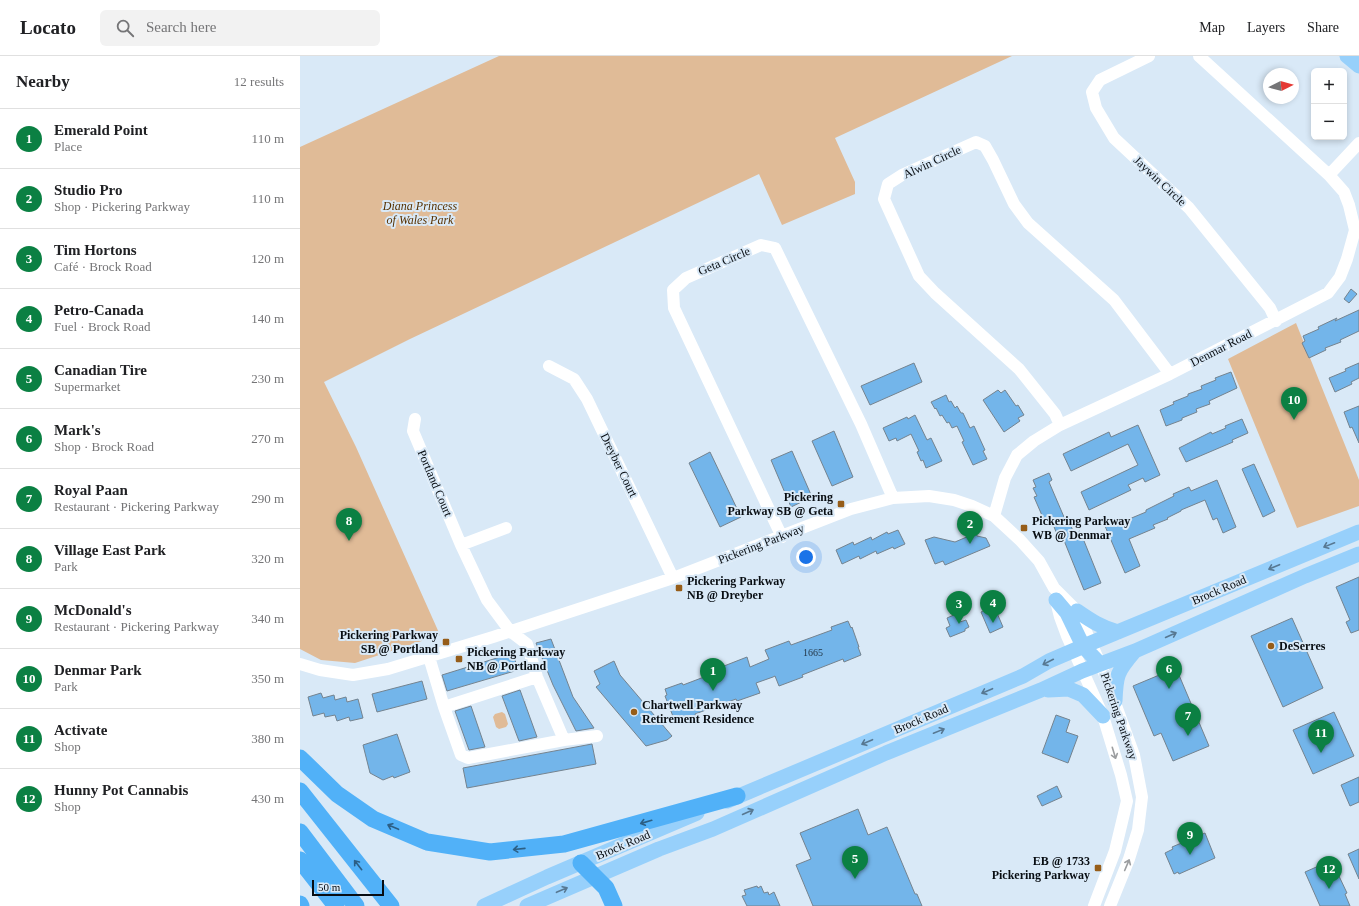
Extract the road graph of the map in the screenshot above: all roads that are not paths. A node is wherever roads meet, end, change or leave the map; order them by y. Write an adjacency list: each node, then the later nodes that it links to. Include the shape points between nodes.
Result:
1 (1149, 56): 7 (street, Jaywin Circle, via 1100,80 1092,92 1096,108 1114,138 1189,208 1270,308)
2 (1199, 56): 6 (street)
3 (1347, 56): 4 (main road)
4 (1359, 66)
5 (1359, 143): 6 (street)
6 (1329, 175): 7 (street, Denmar Road, via 1344,192 1355,230 1340,278 1328,293)
7 (1276, 321): 9 (street, Denmar Road)
8 (549, 366): 21 (street, Dreyber Court, via 574,379 587,398)
9 (1170, 374): 11 (street, Denmar Road); 11 (street, Alwin Circle, via 1114,300 1028,223 1014,204 985,146 976,142 902,175 888,184 884,199 919,276 1019,369 1055,414)
10 (415, 419): 17 (street, Portland Court, via 413,431)
11 (1060, 425): 13 (street, Denmar Road, via 1017,455 1005,478)
12 (893, 498): 13 (street, Pickering Parkway, via 929,496 954,500); 16 (street, Pickering Parkway, via 851,509); 16 (street, Geta Circle, via 861,424 775,248 761,245 686,278 673,290 674,308)
13 (994, 516): 22 (street, Pickering Parkway, via 1039,561)
14 (506, 528): 17 (street)
15 (1359, 532): 19 (main road, Brock Road, one-way to 19)
16 (782, 537): 21 (street, Pickering Parkway)
17 (461, 545): 24 (street, Portland Court, via 487,600)
18 (1359, 554): 20 (main road, Brock Road)
19 (1298, 557): 20 (main road); 25 (main road, Brock Road, one-way to 25)
20 (1305, 576): 27 (main road, Brock Road, one-way to 20)
21 (673, 578): 24 (street, Pickering Parkway)
22 (1055, 594): 23 (street, Pickering Parkway); 26 (main road)
23 (1077, 611): 25 (main road, via 1095,623); 26 (street, Pickering Parkway)
24 (510, 631): 28 (street, Pickering Parkway); 32 (street, via 527,644)
25 (1118, 632): 26 (main road, Brock Road)
26 (1082, 646): 30 (main road); 31 (street, Pickering Parkway); 41 (main road, Brock Road, one-way to 41, via 1023,676)
27 (1135, 651): 30 (main road, Brock Road); 34 (main road, via 1121,667 1116,681)
28 (429, 657): 29 (street, Pickering Parkway, via 388,669 353,675); 35 (street)
29 (300, 664)
30 (1100, 664): 31 (main road, Brock Road); 34 (street, Pickering Parkway)
31 (1082, 671): 33 (main road, Brock Road); 36 (street, Pickering Parkway)
32 (537, 677): 35 (street); 38 (street)
33 (1040, 690): 36 (main road, via 1069,689 1083,695); 45 (main road, Brock Road, one-way to 33, via 713,829 886,753)
34 (1115, 701): 47 (street, Pickering Parkway, one-way to 34, via 1138,830 1142,797 1134,754)
35 (444, 707): 38 (street, via 461,755 468,758)
36 (1103, 716): 46 (street, Pickering Parkway, one-way to 46, via 1126,801 1115,850)
37 (597, 736): 38 (street)
38 (564, 740)
39 (300, 758): 41 (highway, one-way to 39, via 564,844 490,852 427,842 373,819 337,794)
40 (300, 792): 50 (highway, one-way to 40)
41 (737, 796): 44 (main road, Brock Road)
42 (300, 832): 49 (highway)
43 (300, 860): 48 (highway)
44 (581, 863): 45 (highway); 51 (main road, Brock Road)
45 (595, 876): 52 (main road, Brock Road, one-way to 45); 53 (highway, via 606,888)
46 (1096, 901): 47 (street, Pickering Parkway)
47 (1111, 903)
48 (336, 906)
49 (356, 906)
50 (391, 906)
51 (484, 906)
52 (527, 906)
53 (614, 906)

